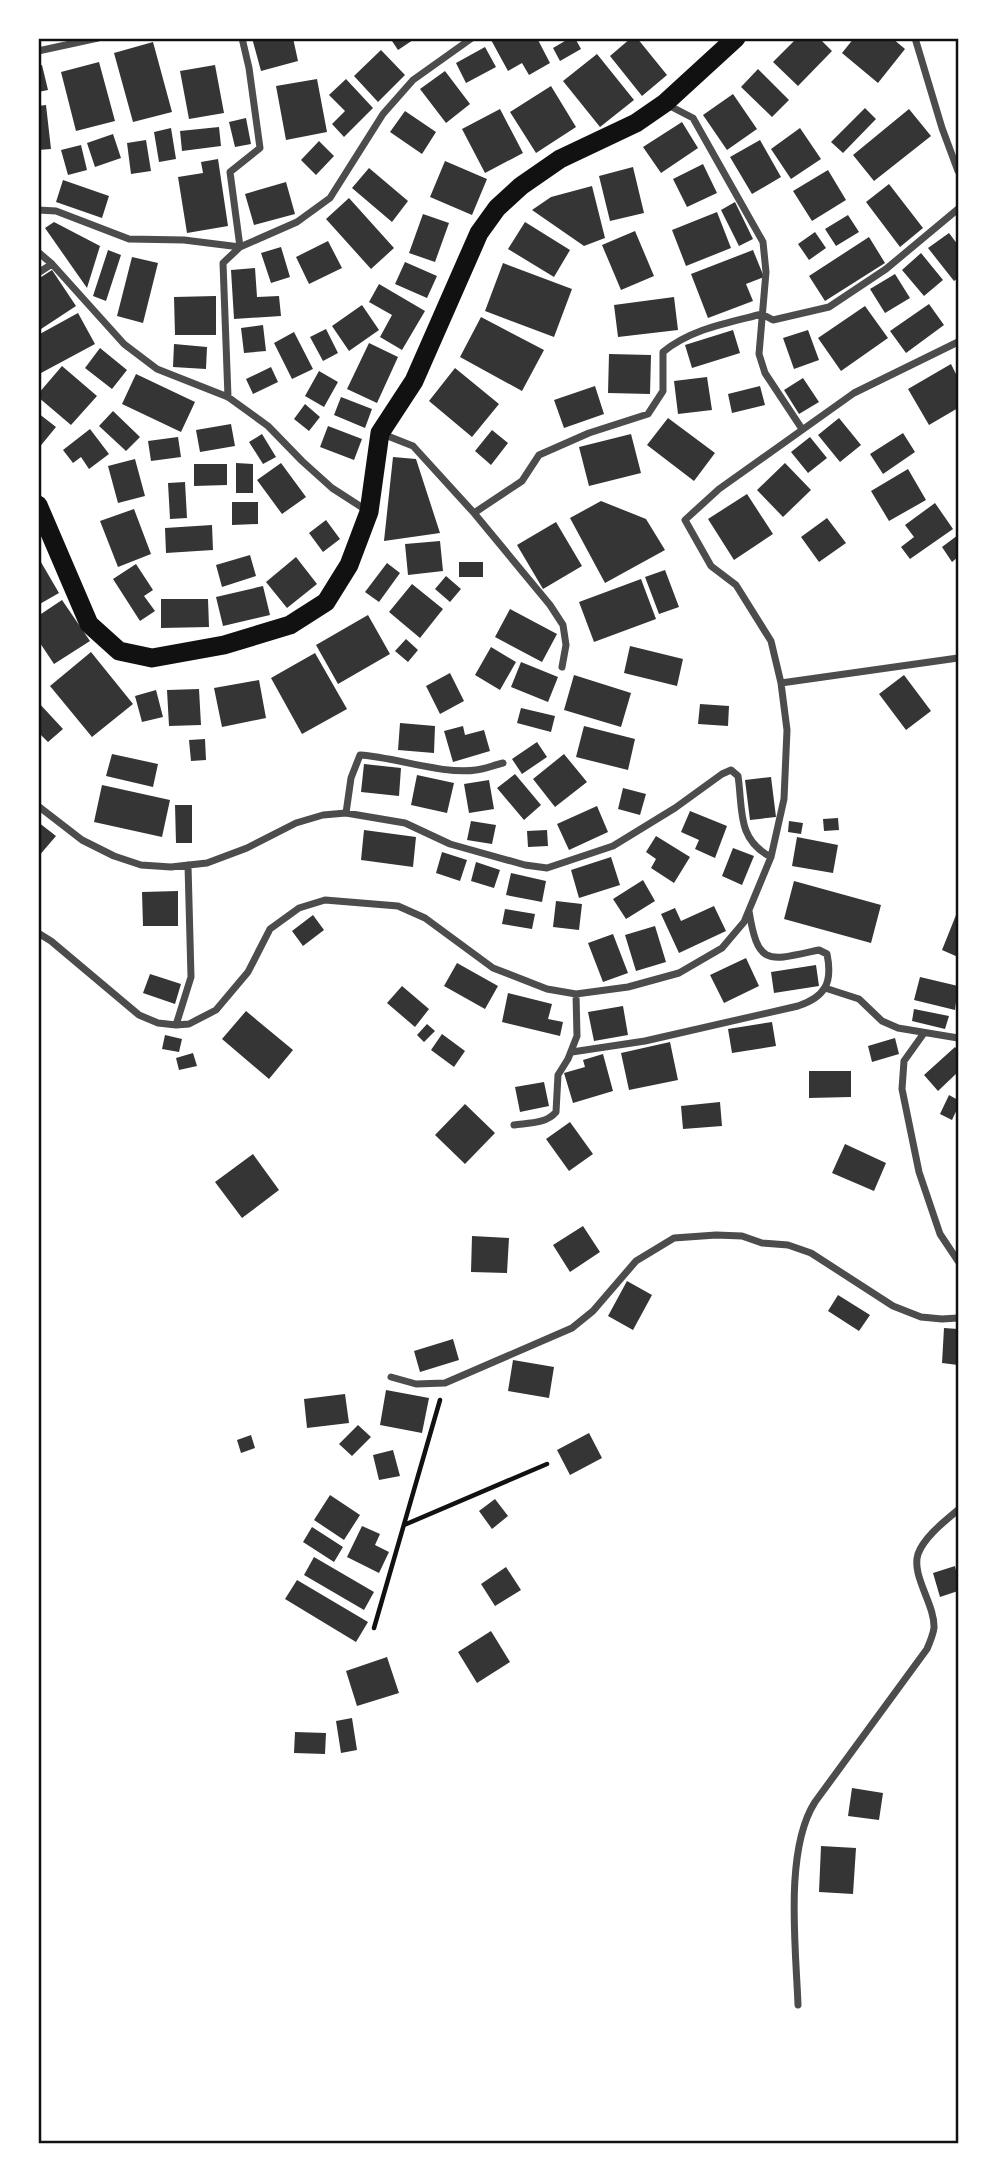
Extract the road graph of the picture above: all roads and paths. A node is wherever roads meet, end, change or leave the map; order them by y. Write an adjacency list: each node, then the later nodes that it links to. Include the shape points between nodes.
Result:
1 (98, 38): 6 (street)
2 (242, 38): 11 (street, via 260,148 230,172)
3 (472, 38): 11 (street, via 413,80 383,114 330,198 297,222)
4 (736, 38): 7 (highway)
5 (915, 38): 8 (street)
6 (38, 51)
7 (665, 103): 15 (street, via 693,118 763,242); 19 (highway, via 636,123 560,159 498,208 479,233 414,381)
8 (958, 171)
9 (38, 209): 11 (street, via 56,211 128,239)
10 (958, 209): 15 (street, via 886,269 829,307 774,320)
11 (240, 247): 17 (street, via 223,263)
12 (38, 252): 13 (street)
13 (52, 264): 14 (street); 17 (street, via 124,344 158,369)
14 (38, 273)
15 (762, 314): 18 (street, via 759,354 765,373); 22 (street, via 677,340 663,352 663,391 648,414 539,455 522,481)
16 (958, 342): 18 (street, via 854,393)
17 (228, 397): 21 (street, via 268,426 332,488)
18 (802, 429): 25 (street, via 719,489 685,520 711,566 736,585 771,641)
19 (380, 433): 21 (highway); 22 (street, via 413,446)
20 (38, 505): 21 (highway, via 89,624 119,651 152,658 224,645 290,625 326,603 349,565)
21 (369, 512)
22 (474, 513): 24 (street, via 563,625)
23 (958, 658): 25 (street)
24 (562, 667)
25 (782, 683): 29 (street, via 787,730 784,799)
26 (503, 763): 28 (street, via 452,770 360,755)
27 (38, 806): 30 (street, via 82,840 114,856 141,865)
28 (346, 813): 29 (street, via 405,823 450,844 547,868 613,846 731,770 738,776 744,826 754,845); 30 (street, via 296,822 247,848)
29 (771, 857): 31 (street)
30 (188, 865): 35 (street, via 191,977)
31 (749, 911): 33 (street, via 754,940 768,957 819,950 827,954); 34 (street, via 722,948 679,973 628,987)
32 (38, 933): 35 (street, via 139,1016)
33 (825, 988): 36 (street, via 859,999 882,1021); 38 (street, via 814,1001 798,1006 645,1041)
34 (576, 994): 35 (street, via 547,989 493,968 425,918 397,906 325,900 299,908 270,929 248,972 216,1010); 38 (street, via 577,1036)
35 (176, 1026)
36 (924, 1033): 37 (street); 40 (street, via 904,1061 902,1089 919,1172 940,1234)
37 (958, 1038)
38 (572, 1052): 39 (street, via 558,1075 556,1112 542,1121)
39 (514, 1125)
40 (958, 1261)
41 (958, 1318): 43 (street, via 922,1317 893,1306 811,1253 788,1245 762,1244 742,1236 674,1237 636,1261 572,1328)
42 (391, 1377): 43 (street, via 416,1384)
43 (445, 1382): 46 (path)
44 (547, 1464): 46 (path)
45 (958, 1510): 48 (street, via 918,1555 933,1615 934,1631 927,1649 815,1802 802,1828 795,1920)
46 (403, 1526): 47 (path)
47 (374, 1628)
48 (798, 2005)

